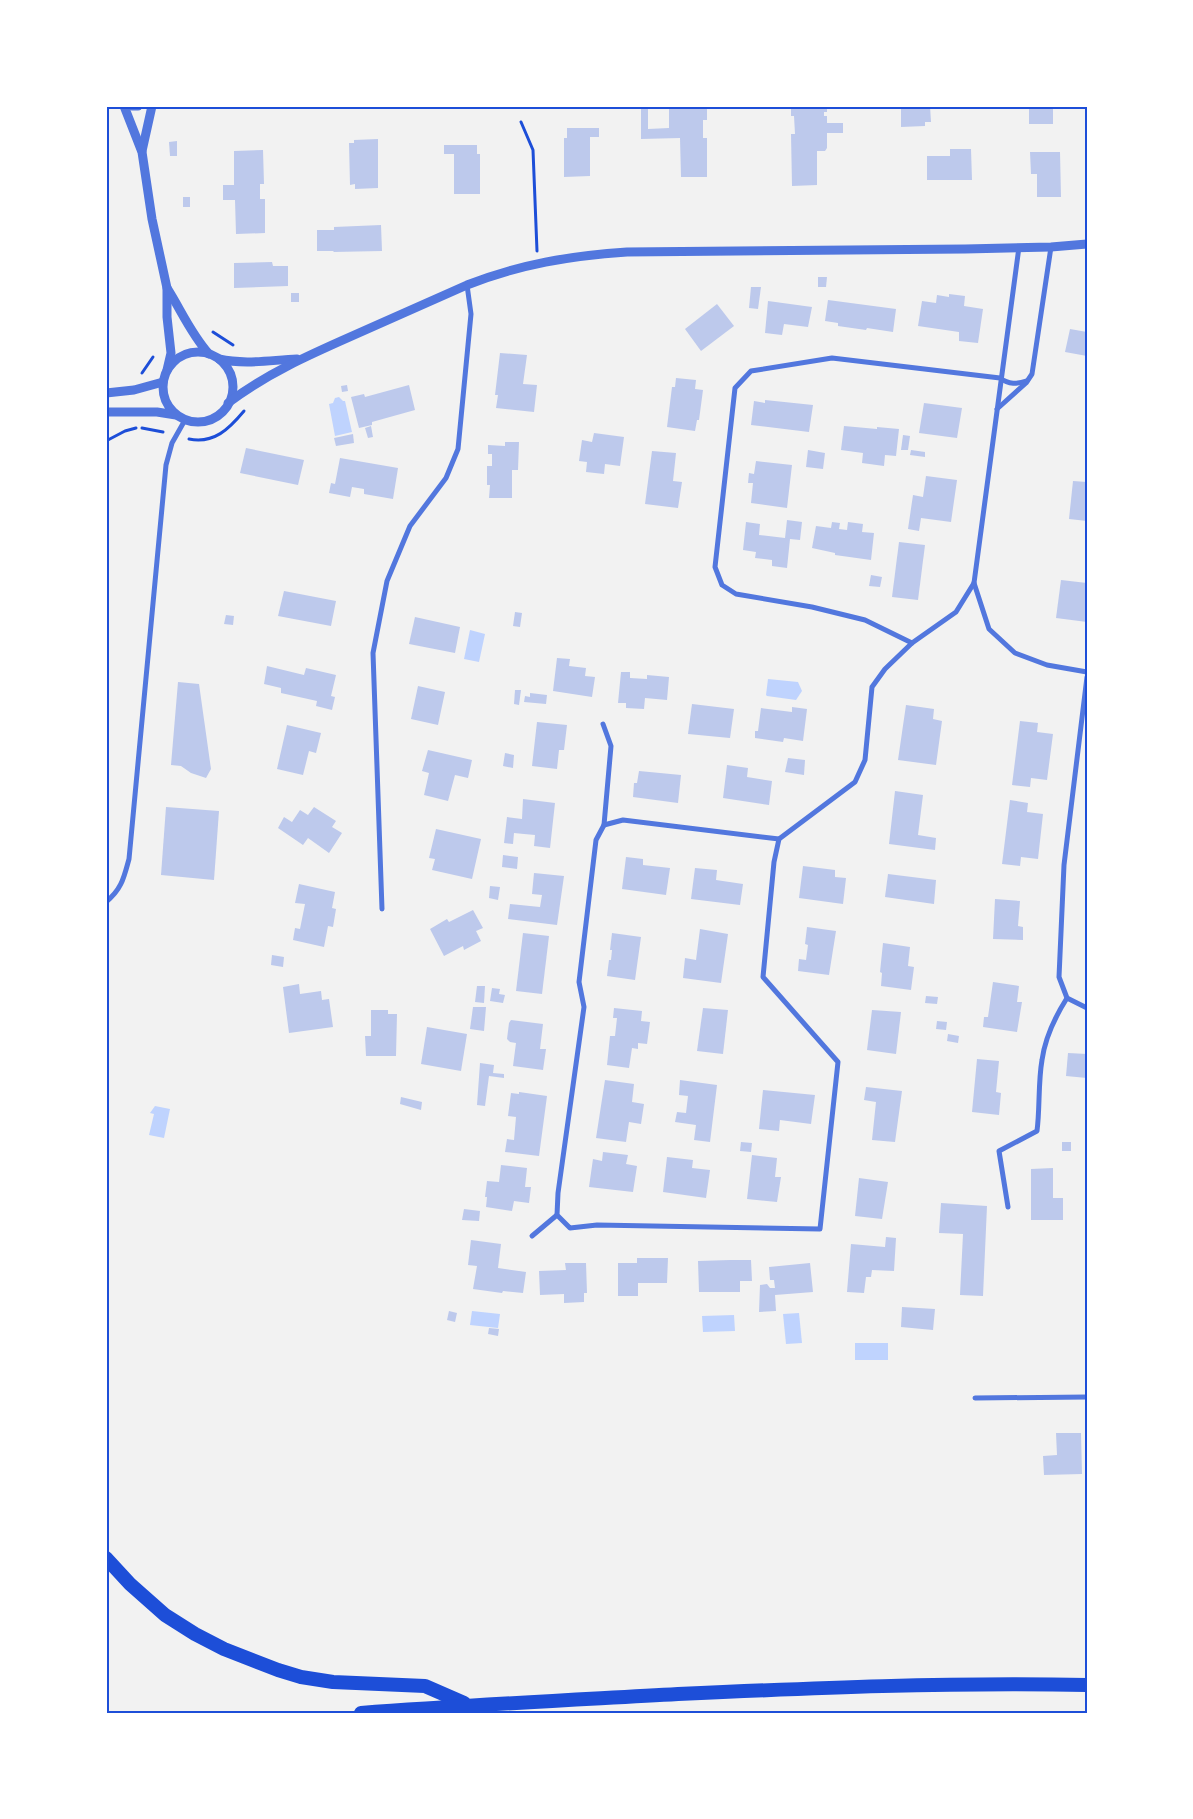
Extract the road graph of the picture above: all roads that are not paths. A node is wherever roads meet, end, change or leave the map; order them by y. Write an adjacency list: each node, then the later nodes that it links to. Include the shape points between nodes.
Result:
1 (124, 106): 5 (street)
2 (132, 106): 3 (street)
3 (138, 106)
4 (152, 106): 5 (street)
5 (142, 152): 10 (street)
6 (1087, 244): 8 (street)
7 (1019, 247): 8 (street); 9 (street, via 586,254 539,262); 15 (street)
8 (1051, 247): 16 (street, via 1034,364)
9 (467, 285): 12 (street); 31 (street, via 471,314 458,449 446,478 410,526 387,581 373,653)
10 (167, 288): 11 (street, via 191,331); 14 (street, via 170,346)
11 (209, 354): 13 (street); 14 (street, via 193,352 182,355)
12 (300, 358): 13 (street, via 248,362); 19 (street)
13 (218, 359): 19 (street, via 230,373 233,384)
14 (167, 370): 17 (street)
15 (1000, 378): 16 (street, via 1012,383); 20 (street); 24 (street, via 832,358 751,371 735,388 715,567 722,585 736,594 866,620)
16 (1027, 381): 20 (street)
17 (163, 382): 18 (street); 22 (street, via 167,404)
18 (106, 393)
19 (228, 403): 22 (street, via 218,415 208,420 196,422)
20 (996, 409): 23 (street)
21 (106, 412): 22 (street, via 157,412)
22 (181, 418): 30 (street, via 166,466 129,859 116,894)
23 (974, 583): 24 (street, via 956,612); 25 (street, via 989,629 1015,653 1047,665)
24 (912, 644): 29 (street, via 872,687 865,760 855,782)
25 (1087, 672)
26 (1087, 677): 32 (street, via 1064,866 1059,978)
27 (603, 724): 28 (street, via 611,746)
28 (604, 825): 29 (street, via 623,820); 35 (street, via 596,840 579,982 584,1007)
29 (779, 839): 35 (street, via 763,977 838,1062 820,1229 597,1225 570,1228)
30 (106, 902)
31 (382, 909)
32 (1067, 998): 33 (street); 34 (street, via 1053,1021 1042,1059 1037,1131 1000,1151)
33 (1087, 1008)
34 (1008, 1207)
35 (557, 1215): 36 (street)
36 (532, 1236)
37 (1087, 1397): 38 (street)
38 (975, 1398)
39 (106, 1558): 41 (highway, via 165,1615 224,1649 301,1677 333,1682 425,1686)
40 (1087, 1685): 41 (highway, via 782,1689)
41 (467, 1705): 42 (highway)
42 (361, 1713)

